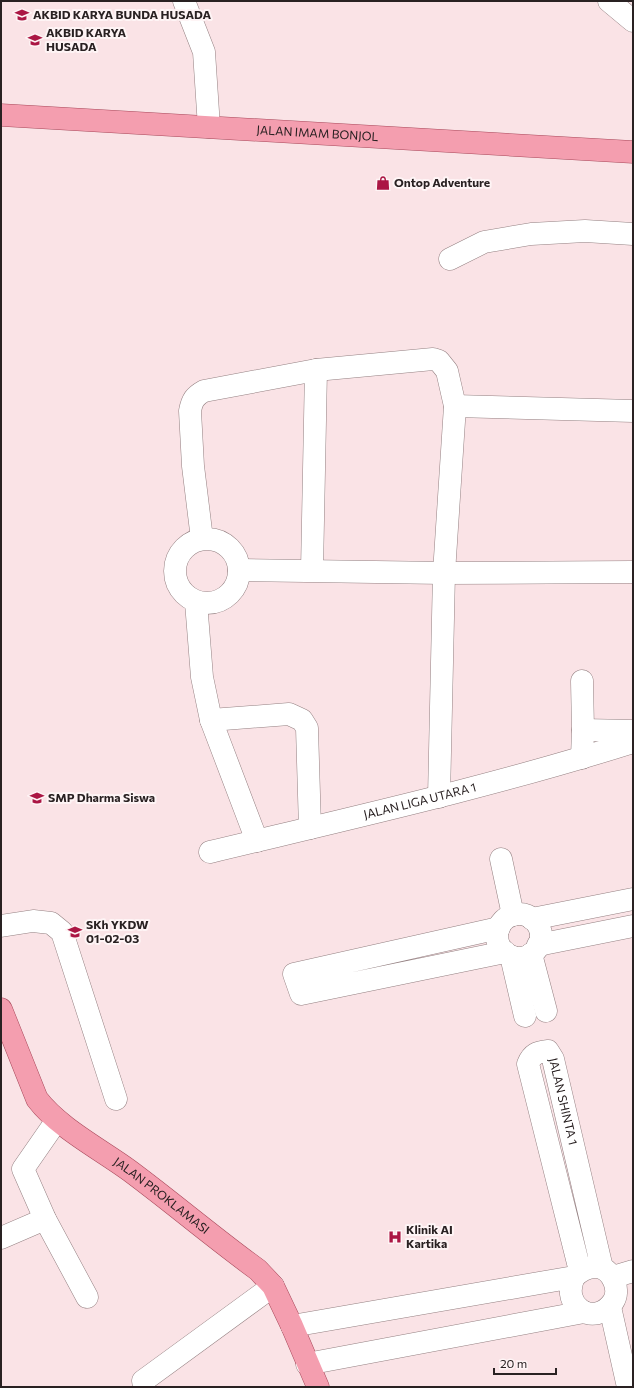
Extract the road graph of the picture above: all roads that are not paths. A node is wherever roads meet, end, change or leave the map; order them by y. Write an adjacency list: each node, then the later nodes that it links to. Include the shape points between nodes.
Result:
1 (184, 1): 5 (street, via 204,52)
2 (609, 1): 3 (street)
3 (633, 22)
4 (1, 115): 5 (main road, JALAN IMAM BONJOL)
5 (210, 127): 6 (main road, JALAN IMAM BONJOL)
6 (633, 152)
7 (633, 234): 8 (street, via 585,231 531,234 484,242)
8 (450, 259)
9 (316, 370): 10 (street, via 433,358 448,371); 12 (street, via 204,391 196,396 190,411 193,466); 14 (street)
10 (454, 406): 11 (street); 15 (street)
11 (633, 411)
12 (202, 539): 13 (street, via 213,539 223,543 237,560); 17 (street, via 184,548 177,558 175,568 179,588)
13 (239, 570): 14 (street); 17 (street, via 238,580 226,597 217,602)
14 (312, 570): 15 (street)
15 (444, 572): 16 (street); 24 (street)
16 (633, 572)
17 (196, 602): 19 (street, via 202,677)
18 (582, 681): 20 (street)
19 (211, 720): 25 (street, via 288,714 302,720 307,728); 26 (street)
20 (583, 730): 21 (street); 23 (street)
21 (633, 731)
22 (633, 742): 23 (street, JALAN LIGA UTARA 1)
23 (582, 758): 24 (street, JALAN LIGA UTARA 1)
24 (439, 797): 25 (street, JALAN LIGA UTARA 1)
25 (310, 828): 26 (street, JALAN LIGA UTARA 1)
26 (257, 841): 27 (street, JALAN LIGA UTARA 1)
27 (210, 852)
28 (500, 859): 30 (street)
29 (633, 899): 30 (street)
30 (515, 921): 33 (street, via 498,935 498,941 501,948); 33 (street, via 540,928 541,936); 33 (street, via 294,974 301,994)
31 (1, 926): 37 (street, via 33,921 45,922 51,923 62,932)
32 (633, 926): 33 (street)
33 (521, 952): 35 (street); 36 (street)
34 (1, 1009): 38 (main road, JALAN PROKLAMASI, via 37,1099)
35 (546, 1011)
36 (525, 1016)
37 (116, 1099)
38 (57, 1120): 39 (street, via 23,1169); 43 (main road, JALAN PROKLAMASI, via 130,1171 258,1270)
39 (45, 1219): 40 (street); 44 (street)
40 (1, 1238)
41 (616, 1272): 42 (street, via 594,1267 586,1268); 42 (street, JALAN SHINTA 1, via 553,1059 548,1051 540,1052 531,1057 528,1064); 45 (street)
42 (577, 1274): 46 (street, via 570,1292 572,1300); 47 (street)
43 (273, 1286): 47 (main road, JALAN PROKLAMASI); 49 (street)
44 (87, 1297)
45 (619, 1300): 46 (street, via 604,1311 590,1314); 51 (street)
46 (584, 1312): 48 (street)
47 (292, 1326): 48 (main road, JALAN PROKLAMASI)
48 (307, 1364): 50 (main road, JALAN PROKLAMASI)
49 (143, 1381)
50 (318, 1387)
51 (628, 1387)

